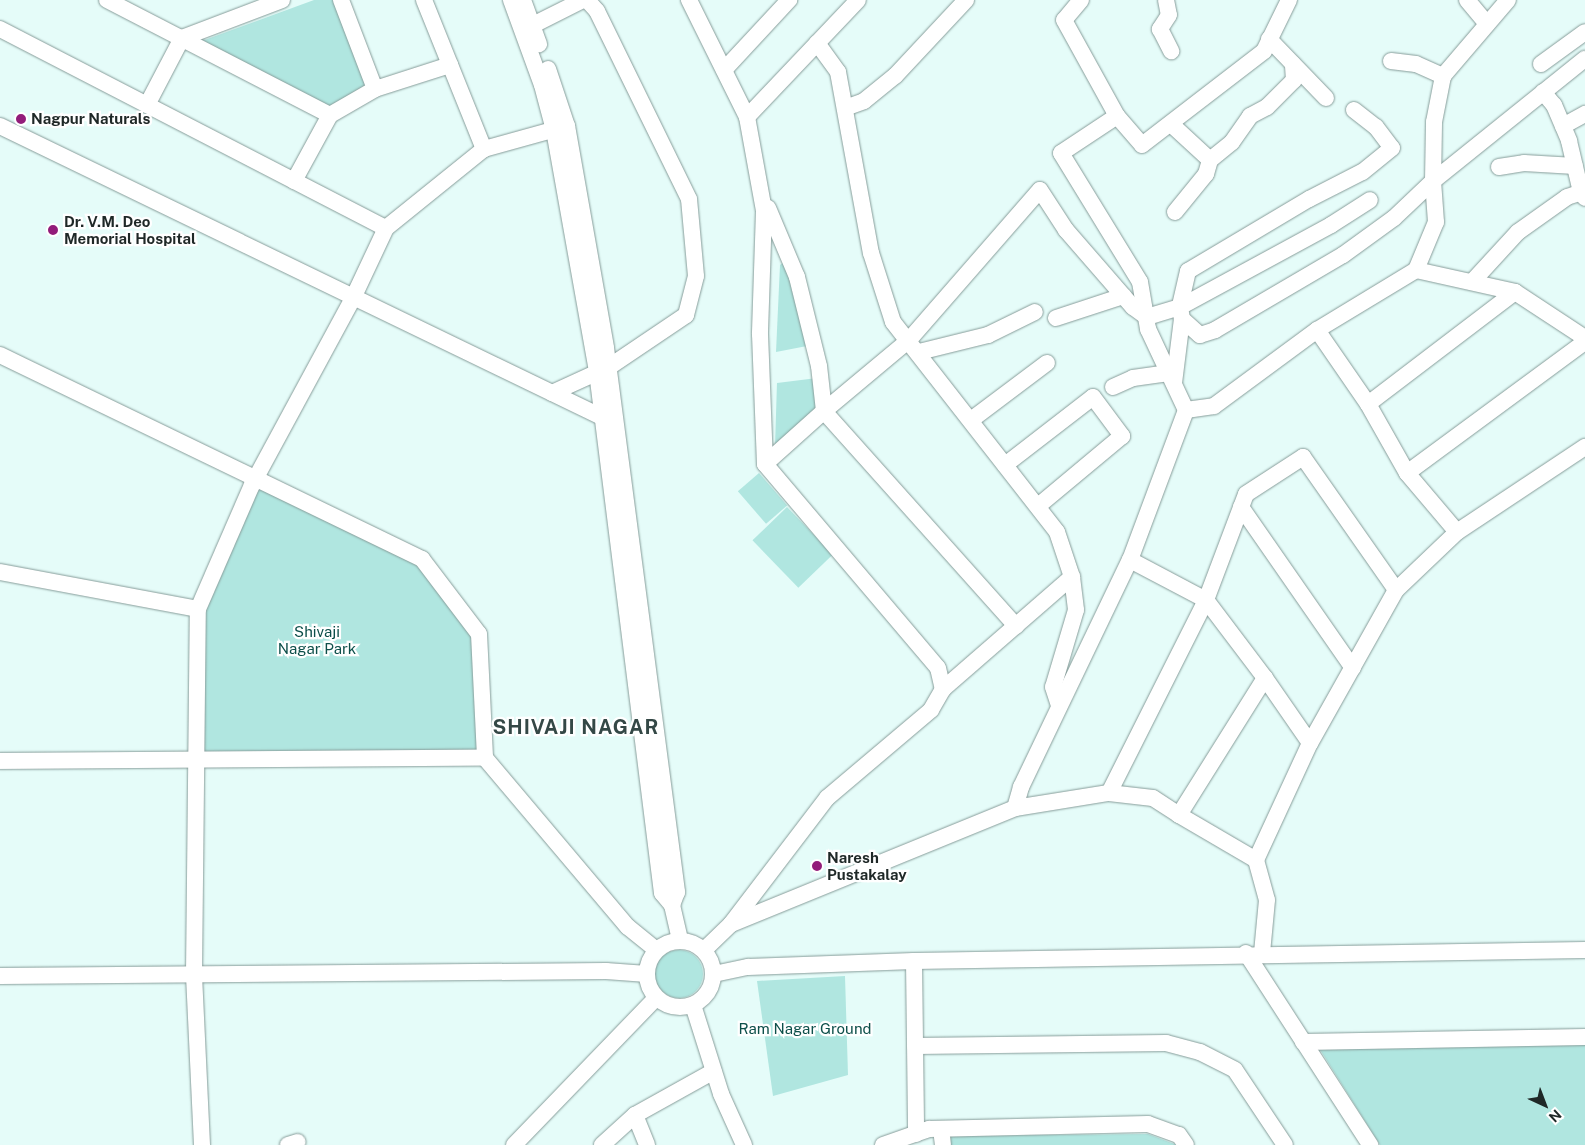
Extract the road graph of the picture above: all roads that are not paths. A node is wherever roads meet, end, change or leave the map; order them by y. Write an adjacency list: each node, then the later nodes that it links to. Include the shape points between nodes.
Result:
1 (108, 0): 21 (street)
2 (282, 0): 21 (street)
3 (341, 0): 32 (street)
4 (424, 0): 29 (street)
5 (511, 0): 45 (street)
6 (523, 0): 18 (street)
7 (585, 0): 18 (street); 71 (street, via 597,11 690,199 696,276 686,315)
8 (689, 0): 30 (street)
9 (790, 0): 30 (street)
10 (858, 0): 23 (street)
11 (966, 0): 36 (street, via 895,76 864,101)
12 (1082, 0): 40 (street, via 1064,20)
13 (1166, 0): 24 (street, via 1169,15 1160,29)
14 (1289, 0): 22 (street)
15 (1467, 0): 17 (street)
16 (1508, 0): 17 (street)
17 (1487, 24): 31 (street)
18 (533, 25): 45 (street)
19 (0, 30): 35 (street)
20 (1585, 32): 28 (street)
21 (182, 38): 35 (street); 39 (street)
22 (1269, 39): 27 (street); 42 (street, via 1264,51)
23 (817, 43): 36 (street, via 838,72); 41 (street)
24 (1171, 51)
25 (1585, 59): 33 (street)
26 (1391, 62): 31 (street, via 1416,64)
27 (1293, 64): 34 (street); 47 (street, via 1294,80 1267,107 1250,116 1232,142)
28 (1541, 64)
29 (450, 65): 32 (street); 46 (street)
30 (724, 70): 41 (street)
31 (1443, 76): 51 (street, via 1434,122)
32 (375, 89): 39 (street)
33 (1543, 92): 44 (street, via 1554,105); 51 (street)
34 (1326, 98)
35 (147, 105): 50 (street)
36 (845, 108): 68 (street, via 872,253 893,322)
37 (1354, 110): 63 (street, via 1388,140 1392,148 1362,172 1195,265 1183,280)
38 (1585, 114): 44 (street)
39 (330, 115): 50 (street)
40 (1117, 116): 42 (street, via 1142,145); 64 (street, via 1061,153 1140,282)
41 (747, 117): 52 (street)
42 (1171, 124): 47 (street)
43 (0, 126): 60 (street)
44 (1563, 126): 48 (street)
45 (561, 128): 46 (street); 71 (street)
46 (484, 149): 56 (street)
47 (1210, 160): 55 (street, via 1206,174)
48 (1575, 166): 49 (street, via 1524,163); 53 (street)
49 (1499, 167)
50 (294, 180): 56 (street)
51 (1433, 181): 57 (street, via 1436,222); 63 (street, via 1394,218 1343,255 1215,330 1200,335)
52 (759, 182): 77 (street, via 797,277 819,366); 81 (street, via 764,211 760,334)
53 (1584, 193): 58 (street, via 1567,196 1518,232)
54 (1370, 200): 63 (street)
55 (1175, 212)
56 (386, 228): 60 (street)
57 (1416, 270): 58 (street); 66 (street)
58 (1472, 282): 59 (street)
59 (1515, 292): 67 (street); 75 (street)
60 (354, 296): 74 (street); 84 (street)
61 (1123, 296): 64 (street); 65 (street); 68 (street, via 1066,230 1040,190)
62 (1035, 312): 68 (street, via 988,336)
63 (1181, 313): 64 (street); 72 (street)
64 (1146, 317): 72 (street, via 1148,329)
65 (1056, 318)
66 (1317, 330): 75 (street); 76 (street, via 1214,406)
67 (1585, 340): 83 (street)
68 (914, 346): 77 (street); 78 (street)
69 (0, 356): 84 (street)
70 (1047, 363): 78 (street)
71 (603, 370): 74 (street); 79 (street)
72 (1172, 378): 73 (street, via 1133,378); 76 (street)
73 (1113, 387)
74 (552, 393): 79 (street)
75 (1368, 404): 83 (street)
76 (1186, 410): 88 (street)
77 (824, 411): 81 (street); 94 (street)
78 (971, 420): 82 (street)
79 (610, 421): 108 (street, via 677,892 672,905)
80 (1585, 447): 87 (street)
81 (765, 464): 97 (street, via 938,668)
82 (1005, 465): 85 (street); 85 (street, via 1093,397 1122,436)
83 (1407, 473): 87 (street)
84 (255, 478): 93 (street); 100 (street, via 422,559 478,634)
85 (1038, 506): 90 (street, via 1057,532)
86 (1241, 507): 91 (street, via 1246,494 1303,457); 92 (street); 95 (street)
87 (1458, 532): 91 (street)
88 (1130, 560): 92 (street); 98 (street)
89 (0, 572): 93 (street)
90 (1072, 577): 94 (street); 98 (street, via 1076,610 1052,688)
91 (1396, 590): 95 (street)
92 (1206, 600): 96 (street); 103 (street)
93 (198, 609): 101 (street)
94 (1016, 626): 97 (street)
95 (1353, 668): 99 (street)
96 (1265, 678): 99 (street); 105 (street)
97 (943, 689): 107 (street, via 931,710 827,798)
98 (1059, 706): 104 (street, via 1021,787)
99 (1310, 743): 106 (street)
100 (485, 758): 101 (street); 109 (street, via 628,927)
101 (197, 760): 102 (street); 114 (street)
102 (0, 761)
103 (1109, 793): 104 (street); 105 (street, via 1153,798)
104 (1015, 808): 107 (street)
105 (1179, 815): 106 (street)
106 (1256, 860): 112 (street, via 1267,900)
107 (731, 924): 110 (street)
108 (680, 940): 109 (street); 110 (street)
109 (656, 950): 115 (street)
110 (704, 950): 116 (street)
111 (1585, 950): 112 (street)
112 (1254, 953): 113 (street); 121 (street)
113 (914, 961): 116 (street, via 748,967); 122 (street)
114 (194, 973): 115 (street, via 606,971); 117 (street); 127 (street)
115 (647, 974): 118 (street)
116 (714, 974): 119 (street, via 708,992)
117 (0, 976)
118 (656, 998): 119 (street, via 674,1007); 128 (street)
119 (693, 1005): 123 (street)
120 (1585, 1037): 121 (street)
121 (1303, 1042): 135 (street)
122 (915, 1046): 125 (street); 134 (street, via 1166,1043 1200,1052 1235,1070)
123 (714, 1071): 124 (street); 131 (street)
124 (635, 1115): 129 (street); 130 (street)
125 (916, 1134): 126 (street); 132 (street)
126 (942, 1137): 133 (street, via 1148,1124 1179,1135)
127 (202, 1145)
128 (514, 1145)
129 (602, 1145)
130 (647, 1145)
131 (744, 1145)
132 (883, 1145)
133 (1186, 1145)
134 (1285, 1145)
135 (1370, 1145)

